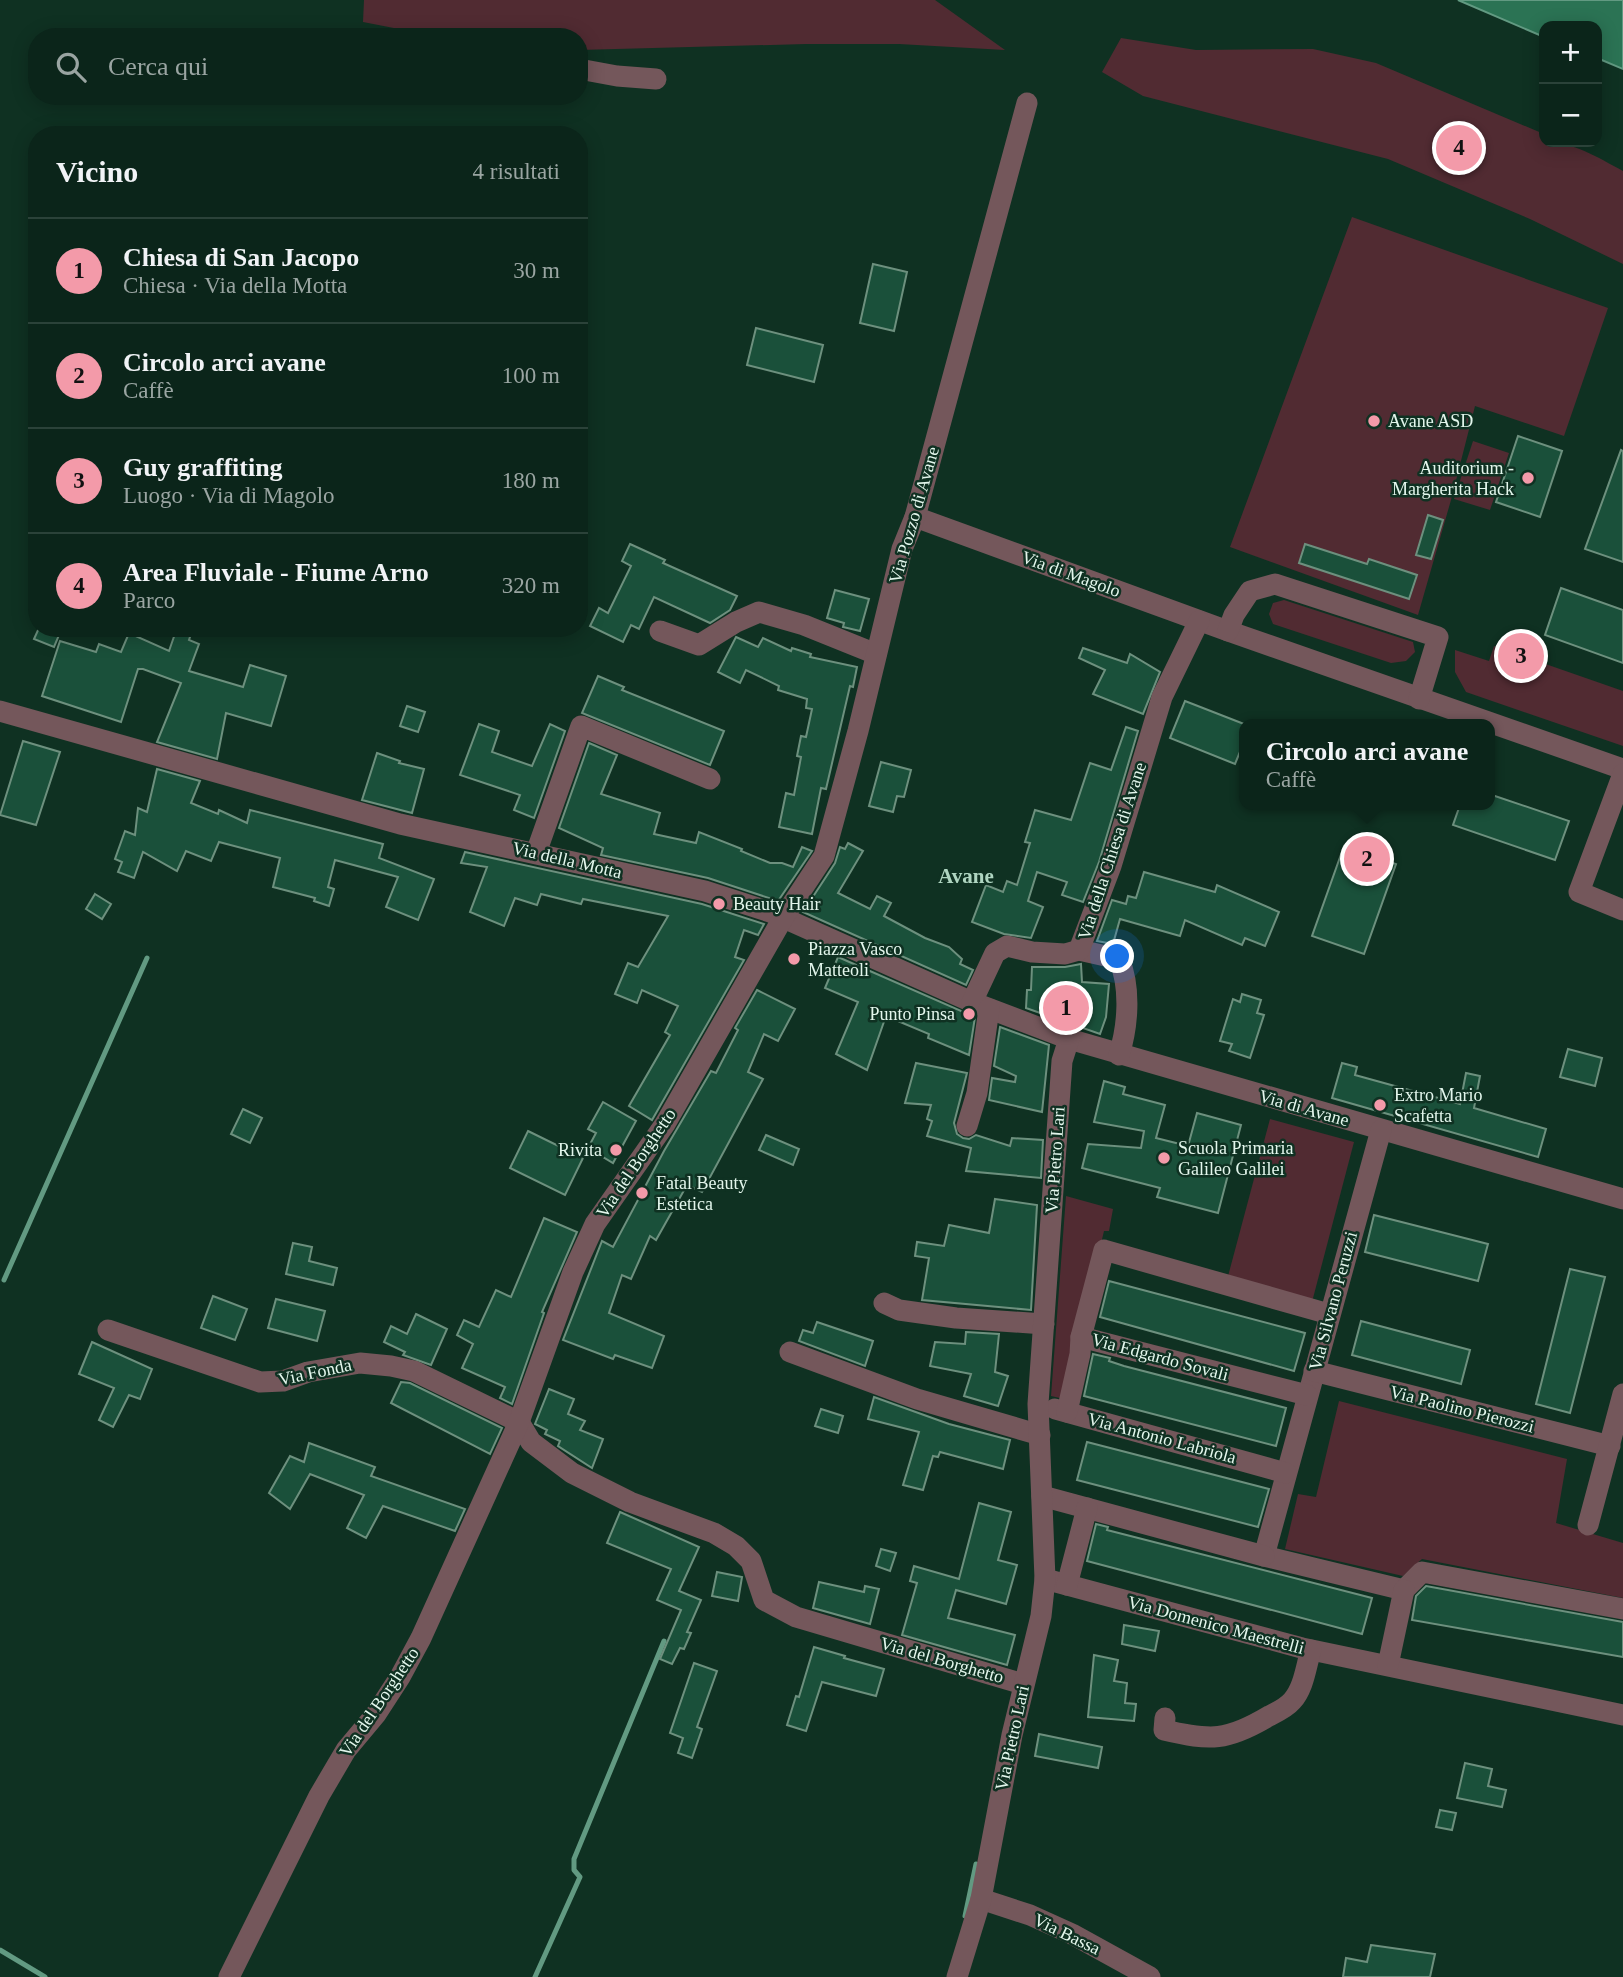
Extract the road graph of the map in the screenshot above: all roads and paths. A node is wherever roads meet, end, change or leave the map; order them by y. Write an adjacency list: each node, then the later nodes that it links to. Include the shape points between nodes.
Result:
1 (588, 71): 2 (street)
2 (656, 79)
3 (1027, 103): 4 (street, Via Pozzo di Avane)
4 (915, 517): 5 (street, Via di Magolo); 8 (street, Via Pozzo di Avane, via 902,549)
5 (1199, 621): 7 (street, Via di Magolo); 18 (street, Via della Chiesa di Avane, via 1162,697 1111,866)
6 (660, 631): 8 (street, via 699,645 759,612)
7 (1228, 631): 9 (street, Via di Magolo); 9 (street, via 1250,591 1275,584 1438,637)
8 (876, 654): 17 (street, Via Pozzo di Avane, via 824,856)
9 (1419, 699): 11 (street, Via di Magolo)
10 (0, 711): 15 (street, Via della Motta, via 400,824)
11 (1475, 719)
12 (1495, 726): 13 (street, Via di Magolo)
13 (1623, 772): 16 (street, via 1579,892)
14 (710, 779): 15 (street, via 581,726)
15 (536, 853): 17 (street, Via della Motta, via 705,891)
16 (1623, 910)
17 (783, 918): 19 (street, Via della Motta); 36 (street, Via del Borghetto, via 665,1124 595,1224)
18 (1079, 950): 19 (street, Via della Chiesa di Avane, via 1065,954 1001,947 995,953); 21 (street, via 1119,959 1124,971 1125,1034)
19 (980, 1006): 20 (street, Via della Motta); 22 (street, via 977,1093)
20 (1069, 1039): 21 (street, Via della Motta); 27 (street, Via Pietro Lari, via 1062,1061)
21 (1119, 1055): 23 (street, Via di Avane)
22 (967, 1126)
23 (1381, 1130): 24 (street, Via di Avane); 26 (street, Via Silvano Peruzzi)
24 (1623, 1199)
25 (884, 1303): 27 (street, via 899,1310 956,1318)
26 (1329, 1314): 29 (street, Via Edgardo Sovali, via 1104,1251); 31 (street, Via Silvano Peruzzi)
27 (1044, 1324): 34 (street, Via Pietro Lari)
28 (108, 1330): 36 (street, Via Fonda, via 260,1382 360,1363 414,1371)
29 (1081, 1337): 33 (street, Via Edgardo Sovali); 35 (street)
30 (790, 1352): 37 (street, via 917,1399)
31 (1314, 1371): 33 (street, Via Silvano Peruzzi); 38 (street, Via Paolino Pierozzi)
32 (1623, 1394): 38 (street)
33 (1307, 1395): 39 (street, Via Silvano Peruzzi)
34 (1038, 1404): 35 (street, Via Antonio Labriola); 37 (street, Via Pietro Lari)
35 (1067, 1412): 39 (street, Via Antonio Labriola)
36 (519, 1422): 50 (street, Via del Borghetto, via 531,1442 572,1473 736,1546 751,1562 764,1600 785,1611); 54 (street, Via del Borghetto, via 421,1638 319,1796)
37 (1040, 1435): 40 (street, Via Pietro Lari)
38 (1609, 1446): 42 (street)
39 (1286, 1473): 43 (street, Via Silvano Peruzzi)
40 (1042, 1496): 41 (street); 44 (street, Via Pietro Lari)
41 (1087, 1508): 43 (street); 45 (street)
42 (1588, 1525)
43 (1264, 1556): 46 (street)
44 (1045, 1579): 45 (street, Via Domenico Maestrelli); 50 (street, Via Pietro Lari, via 1041,1616)
45 (1067, 1585): 48 (street, Via Domenico Maestrelli)
46 (1404, 1590): 47 (street, via 1422,1572); 49 (street)
47 (1623, 1609)
48 (1311, 1650): 49 (street, Via Domenico Maestrelli); 52 (street, via 1292,1701 1252,1726 1224,1737 1205,1738 1164,1730)
49 (1388, 1665): 51 (street, Via Domenico Maestrelli)
50 (1023, 1684): 53 (street, Via Pietro Lari)
51 (1623, 1715)
52 (1166, 1718)
53 (981, 1899): 55 (street, Via Pietro Lari); 56 (street, Via Bassa, via 1072,1934)
54 (229, 1977)
55 (957, 1977)
56 (1150, 1977)

